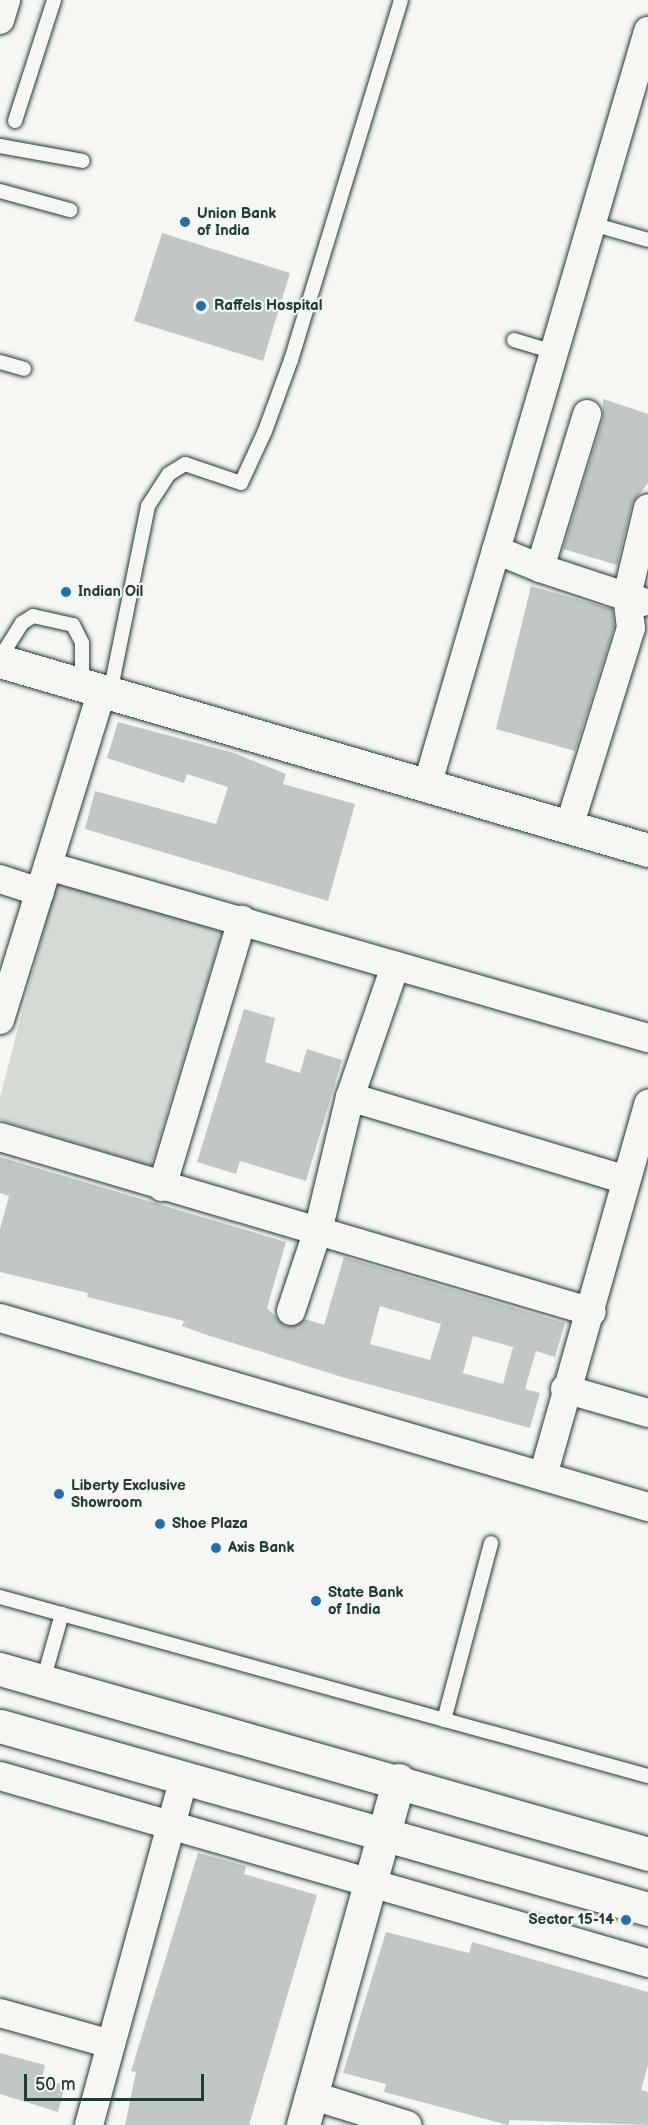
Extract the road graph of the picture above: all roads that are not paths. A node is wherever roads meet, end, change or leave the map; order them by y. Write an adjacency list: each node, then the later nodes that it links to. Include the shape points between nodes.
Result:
1 (6, 0): 4 (street)
2 (54, 0): 7 (lane)
3 (401, 0): 24 (lane, via 265,431 241,483 185,464 169,474 148,506)
4 (0, 20)
5 (648, 31): 6 (street)
6 (642, 76): 12 (street)
7 (15, 121)
8 (0, 146): 9 (lane)
9 (83, 161)
10 (0, 191): 11 (lane)
11 (70, 210)
12 (592, 224): 13 (lane); 15 (street)
13 (648, 240)
14 (514, 340): 15 (lane)
15 (554, 352): 20 (street)
16 (0, 362): 17 (lane)
17 (24, 369)
18 (587, 414): 21 (street)
19 (647, 513): 22 (street)
20 (496, 550): 21 (street); 25 (street)
21 (540, 568): 22 (street)
22 (638, 600): 26 (street)
23 (0, 660): 24 (street); 24 (lane, via 22,623 33,616 73,625)
24 (98, 689): 25 (street); 29 (street)
25 (428, 786): 26 (street)
26 (569, 827): 27 (street)
27 (648, 850)
28 (0, 879): 29 (street)
29 (44, 879): 30 (street); 32 (street)
30 (242, 920): 31 (street); 38 (street)
31 (395, 966): 33 (street); 34 (street)
32 (0, 1020)
33 (648, 1038)
34 (350, 1097): 37 (street); 39 (street)
35 (648, 1104): 37 (street)
36 (0, 1137): 38 (street)
37 (626, 1180): 41 (street)
38 (162, 1187): 39 (street)
39 (319, 1227): 40 (street); 41 (street)
40 (291, 1311)
41 (592, 1312): 43 (street)
42 (0, 1318): 45 (street)
43 (565, 1389): 44 (street); 45 (street)
44 (648, 1413)
45 (543, 1476): 46 (street)
46 (648, 1507)
47 (491, 1542): 52 (lane)
48 (0, 1597): 49 (lane)
49 (62, 1614): 51 (lane); 52 (lane)
50 (0, 1669): 51 (street)
51 (43, 1681): 57 (street)
52 (444, 1720): 55 (lane)
53 (0, 1726): 56 (street)
54 (0, 1776): 58 (street)
55 (648, 1776)
56 (184, 1778): 58 (street); 59 (street)
57 (399, 1780): 59 (street); 60 (street)
58 (172, 1825): 61 (street); 65 (street)
59 (382, 1834): 61 (street); 62 (street)
60 (648, 1854)
61 (368, 1886): 63 (street); 66 (street)
62 (648, 1909)
63 (648, 1963)
64 (0, 2013): 65 (street)
65 (111, 2044): 67 (street)
66 (307, 2110): 68 (street)
67 (89, 2125)
68 (407, 2125)

